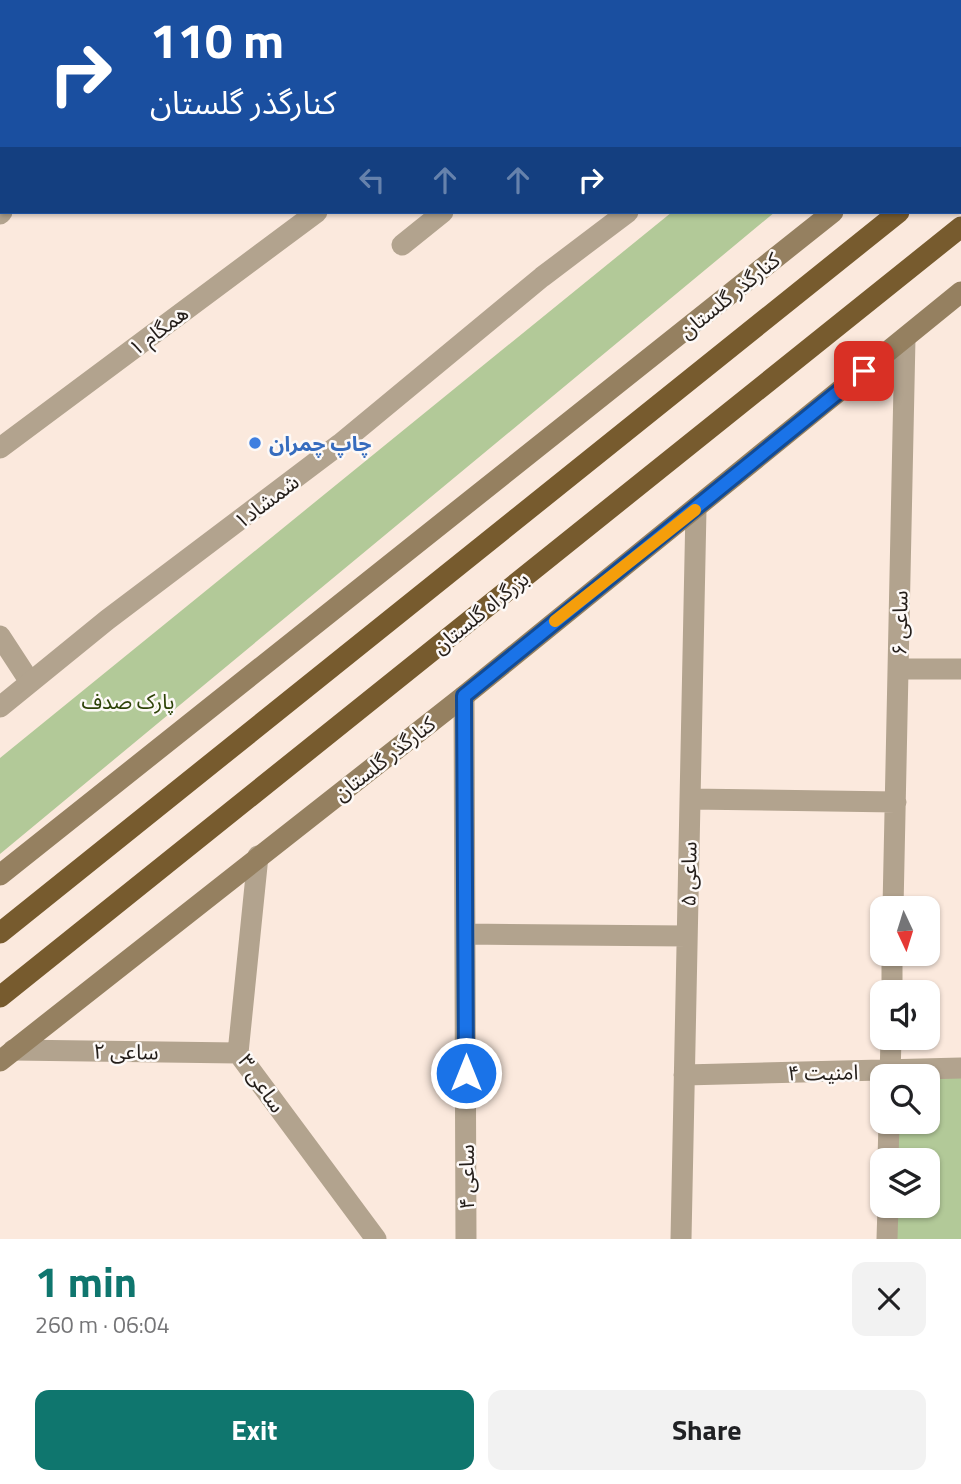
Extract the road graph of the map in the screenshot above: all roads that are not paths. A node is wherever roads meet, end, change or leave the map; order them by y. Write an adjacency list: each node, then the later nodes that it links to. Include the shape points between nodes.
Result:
1 (314, 214): 10 (street, همگام ۱)
2 (441, 214): 7 (street)
3 (625, 214): 15 (street, شمشاد۱, via 340,444)
4 (830, 214): 21 (main road, کنارگذر گلستان)
5 (897, 214): 23 (highway)
6 (961, 227): 26 (highway, بزرگراه گلستان)
7 (402, 245)
8 (961, 292): 9 (main road, کنارگذر گلستان)
9 (905, 338): 11 (main road, کنارگذر گلستان); 13 (street, ساعی ۶)
10 (0, 448)
11 (696, 509): 16 (main road, کنارگذر گلستان); 18 (street, ساعی ۵)
12 (0, 636): 15 (street)
13 (898, 668): 14 (street); 19 (street, ساعی ۶)
14 (961, 669)
15 (30, 682): 17 (street, شمشاد۱)
16 (464, 696): 20 (main road, کنارگذر گلستان); 24 (street, ساعی ۴)
17 (0, 707)
18 (690, 799): 19 (street); 25 (street, ساعی ۵)
19 (895, 802): 22 (street, ساعی ۶)
20 (258, 856): 27 (street, ساعی ۳); 28 (main road, کنارگذر گلستان)
21 (0, 875)
22 (893, 896)
23 (0, 933)
24 (465, 934): 25 (street); 35 (street, ساعی ۴)
25 (687, 936): 32 (street, ساعی ۵)
26 (0, 997)
27 (238, 1052): 28 (street, ساعی ۲); 34 (street, ساعی ۳)
28 (7, 1056)
29 (961, 1068): 30 (street, امنیت ۴)
30 (940, 1070)
31 (870, 1074): 32 (street, امنیت ۴)
32 (684, 1075): 36 (street, ساعی ۵)
33 (888, 1218): 37 (street)
34 (376, 1239)
35 (467, 1239)
36 (681, 1239)
37 (887, 1239)

